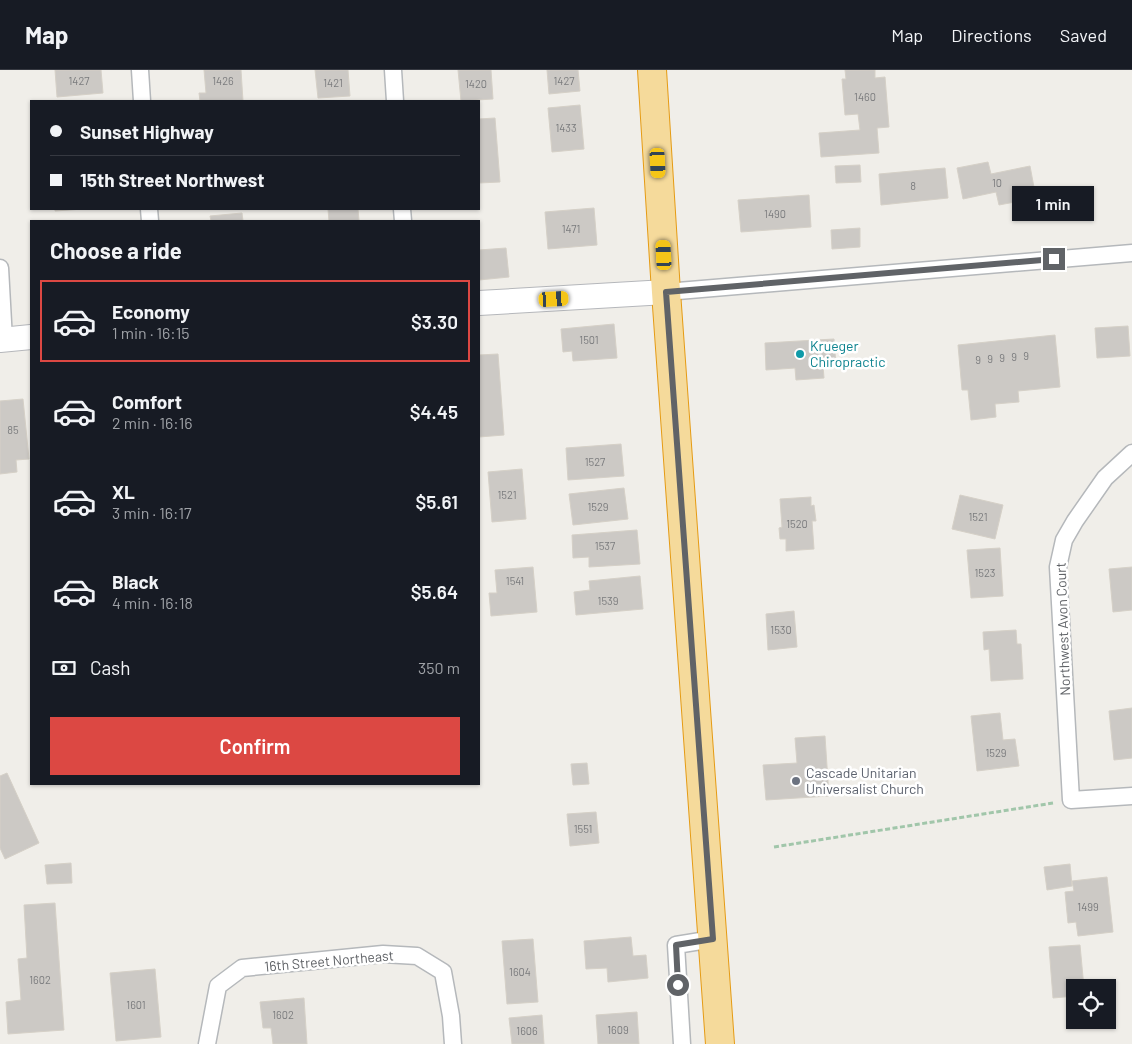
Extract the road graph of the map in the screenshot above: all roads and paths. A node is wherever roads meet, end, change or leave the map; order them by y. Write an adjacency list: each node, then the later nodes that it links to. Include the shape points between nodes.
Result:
1 (140, 70): 4 (street)
2 (393, 70): 5 (street)
3 (652, 70): 8 (highway)
4 (142, 100)
5 (395, 100)
6 (1132, 253): 8 (street)
7 (0, 268): 11 (street)
8 (666, 292): 9 (street); 16 (highway)
9 (480, 303)
10 (30, 337): 11 (street)
11 (2, 340)
12 (1132, 453): 14 (street, Northwest Avon Court, via 1105,478 1075,521 1064,540 1058,567)
13 (1132, 796): 14 (street)
14 (1071, 800): 15 (path)
15 (774, 847)
16 (713, 939): 19 (street, via 676,945); 20 (highway)
17 (207, 1044): 18 (street, 16th Street Northeast, via 218,986 242,968 383,954 417,956 442,972)
18 (453, 1044)
19 (682, 1044)
20 (720, 1044)

